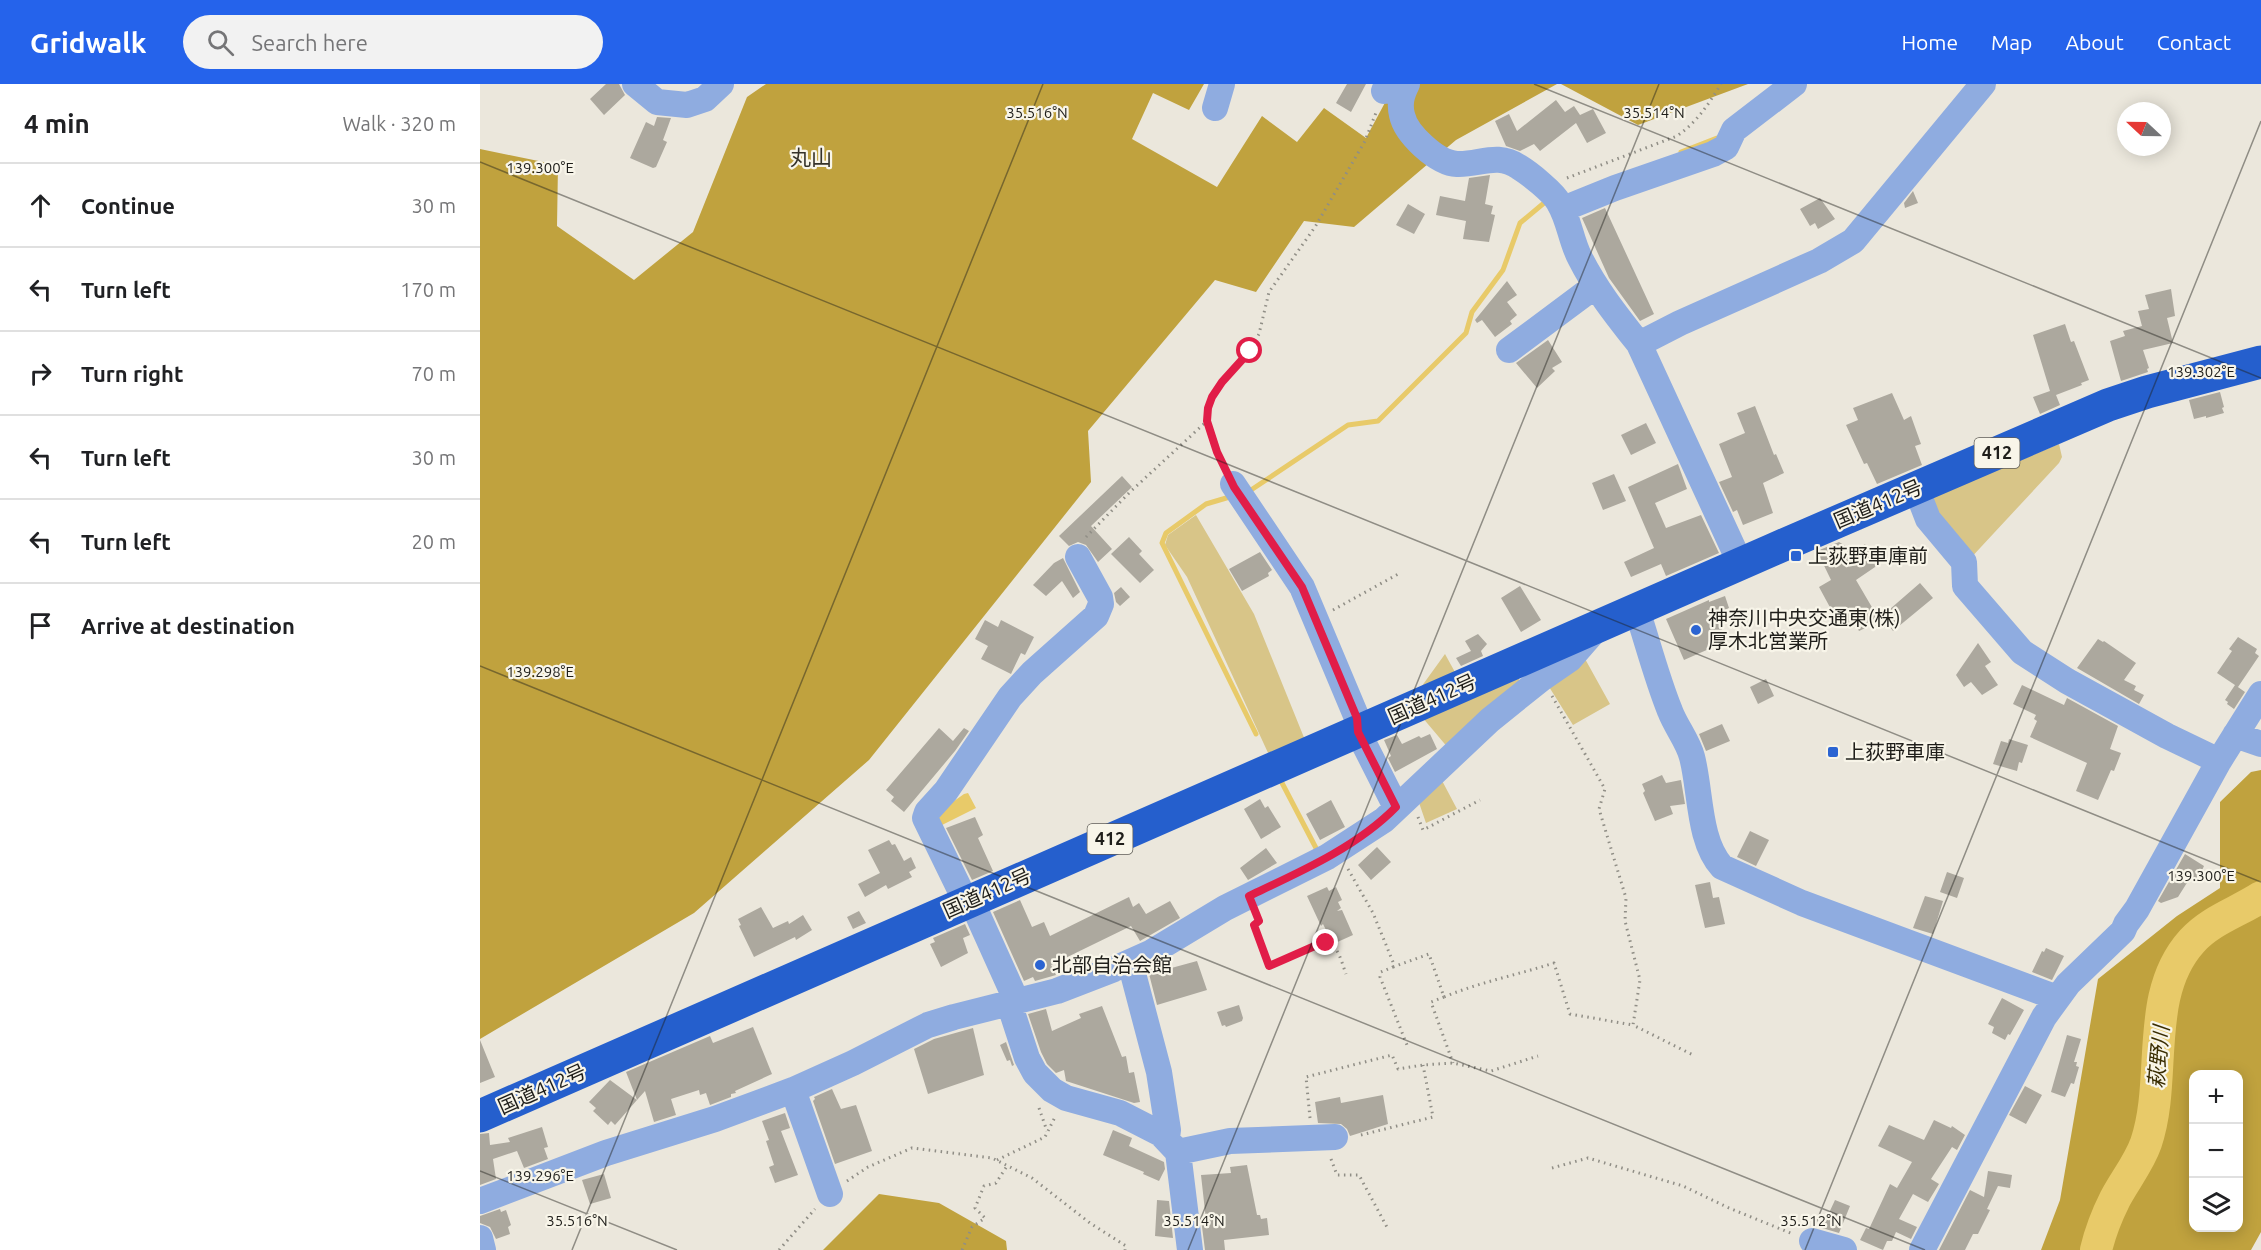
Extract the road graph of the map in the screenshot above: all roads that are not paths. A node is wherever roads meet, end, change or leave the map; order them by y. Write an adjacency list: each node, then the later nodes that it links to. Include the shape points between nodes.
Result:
1 (721, 84): 6 (street, via 705,99 691,105 657,102)
2 (1222, 84): 7 (street)
3 (1794, 84): 8 (street, via 1734,130 1726,147 1713,154 1615,188)
4 (1983, 84): 10 (street, via 1853,241 1819,261)
5 (1393, 86): 8 (street, via 1405,124 1435,156 1459,164 1502,159 1519,167)
6 (646, 88)
7 (1215, 108)
8 (1556, 201): 9 (street)
9 (1595, 286): 10 (street); 11 (street)
10 (1639, 344): 16 (street)
11 (1509, 350)
12 (2261, 362): 13 (highway, 国道412号 / 412, via 2108,405)
13 (1916, 488): 16 (highway, 国道412号 / 412); 23 (street, via 1928,519 1964,562 1965,586 2022,652 2067,681)
14 (1236, 490): 20 (street, via 1302,587 1357,718)
15 (1078, 557): 25 (street, via 1100,597 1096,616 1010,697 925,818)
16 (1741, 565): 17 (highway, 国道412号 / 412)
17 (1637, 610): 18 (highway, 国道412号 / 412); 27 (street, via 1670,711 1692,755 1711,851 1722,867 1802,903)
18 (1597, 627): 20 (highway, 国道412号 / 412); 24 (street, via 1570,659 1475,733)
19 (2261, 694): 21 (street)
20 (1358, 732): 24 (street); 25 (highway, 国道412号 / 412)
21 (2235, 735): 22 (street); 23 (street)
22 (2261, 744)
23 (2219, 761): 27 (street, via 2122,931)
24 (1404, 801): 26 (street, via 1384,820 1337,851)
25 (968, 901): 28 (street, via 1012,991); 30 (highway, 国道412号 / 412)
26 (1130, 962): 28 (street, via 1057,991); 32 (street, via 1159,1072)
27 (2057, 998): 40 (street)
28 (1013, 1003): 29 (street, via 928,1025); 32 (street, via 1012,1012 1034,1071 1052,1090 1120,1113)
29 (793, 1090): 33 (street); 34 (street, via 606,1153)
30 (480, 1116)
31 (1324, 1138): 32 (street)
32 (1173, 1145): 38 (street)
33 (830, 1194)
34 (480, 1201)
35 (480, 1238): 37 (street)
36 (1812, 1241): 39 (street)
37 (483, 1250)
38 (1190, 1250)
39 (1844, 1250)
40 (1922, 1250)

